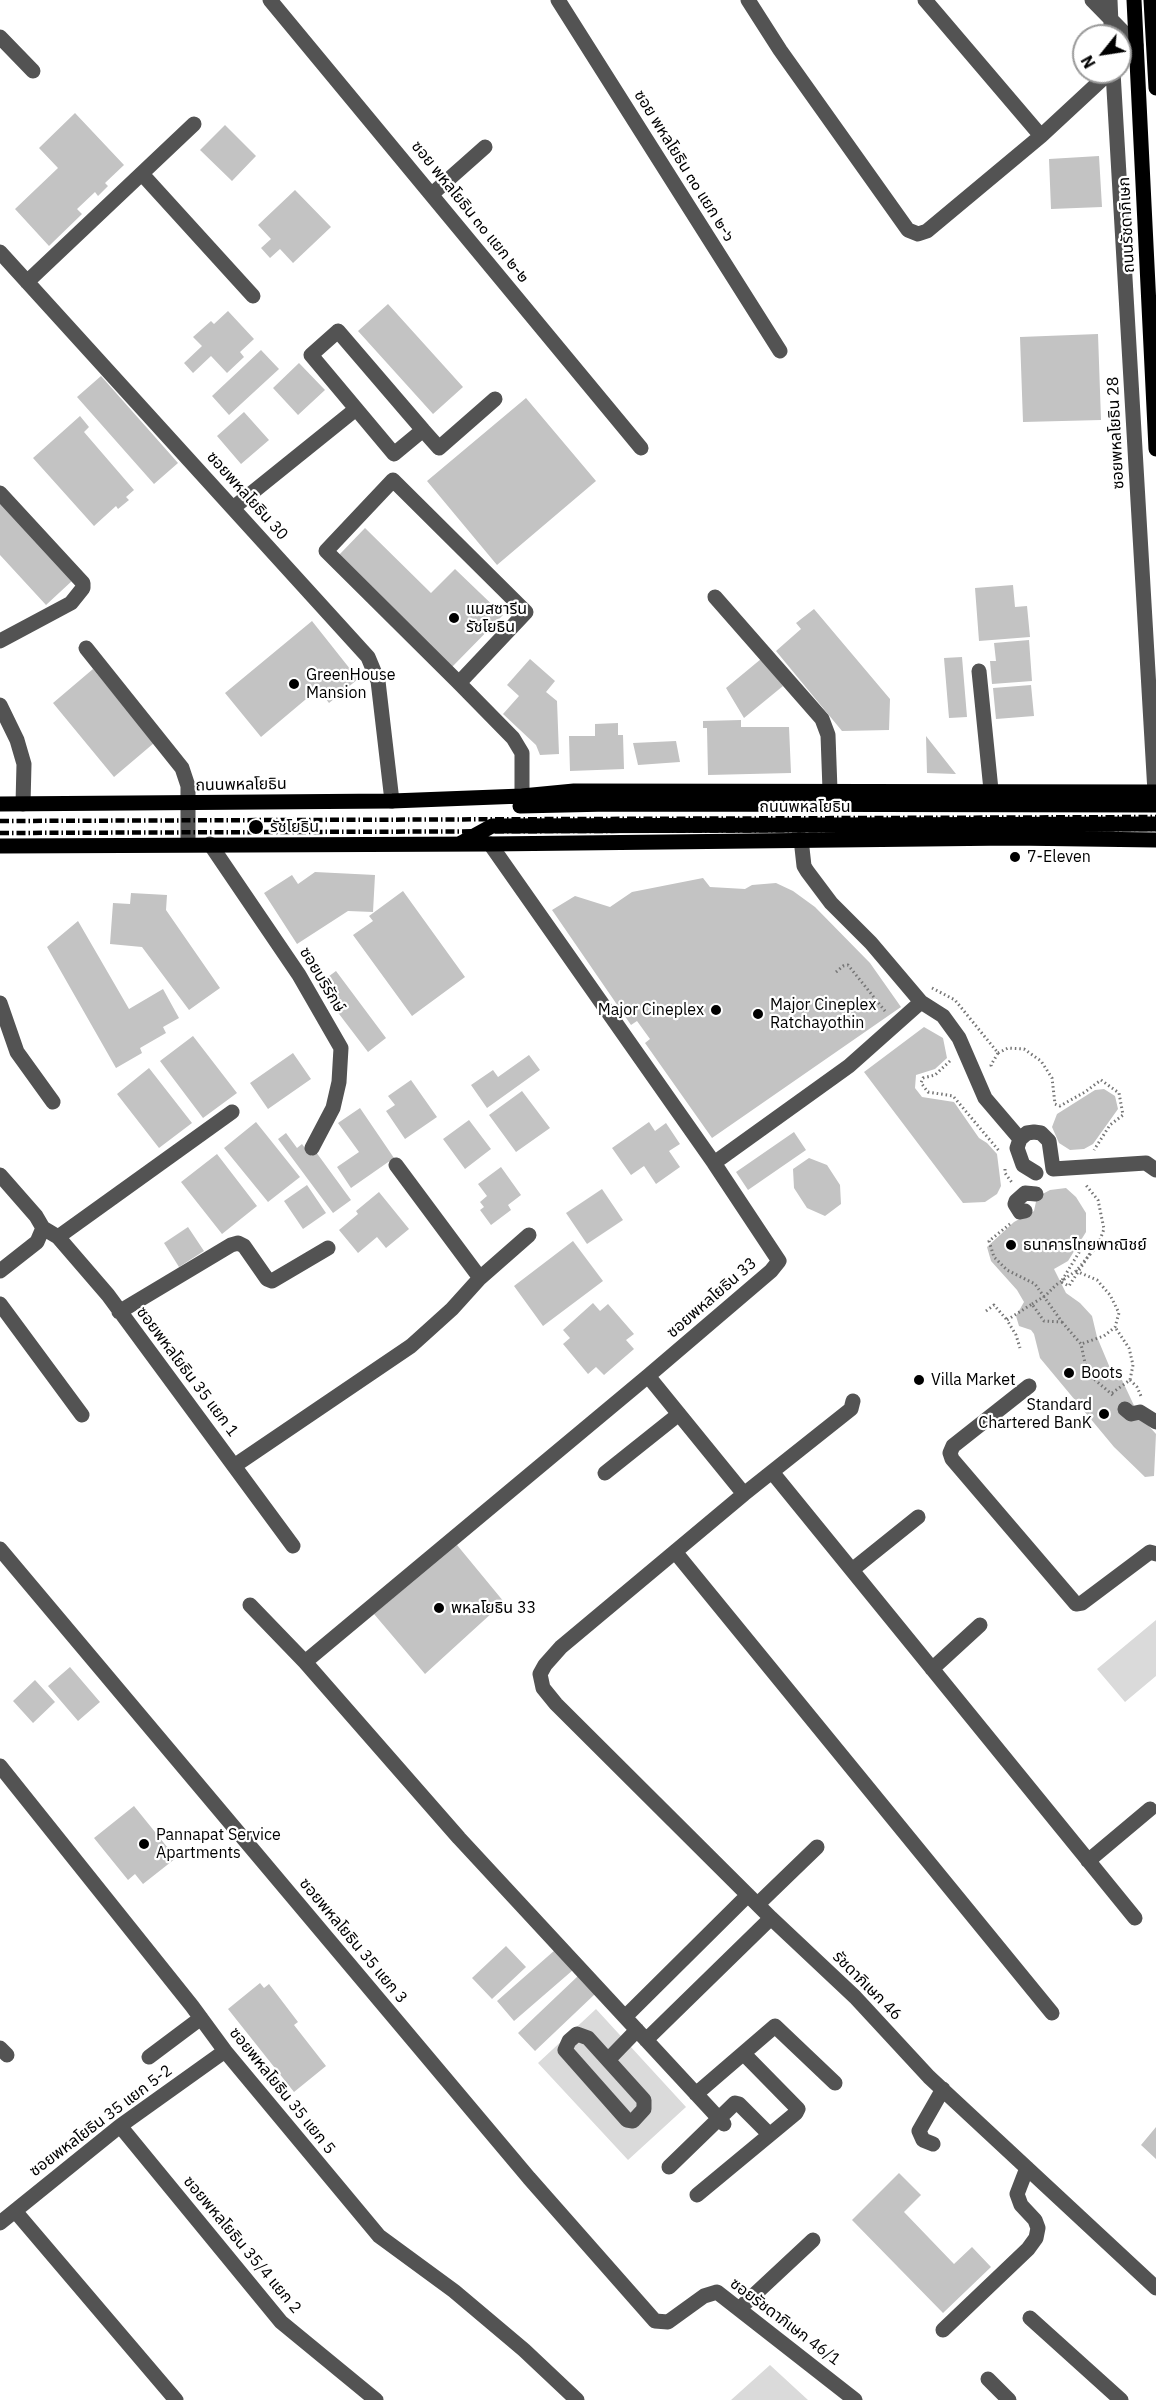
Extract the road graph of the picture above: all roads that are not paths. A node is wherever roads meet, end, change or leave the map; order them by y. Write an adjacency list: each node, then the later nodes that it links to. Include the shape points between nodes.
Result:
1 (270, 0): 23 (street, ซอย พหลโยธิน ๓๐ แยก ๒-๒)
2 (558, 0): 27 (street, ซอย พหลโยธิน ๓๐ แยก ๒-๖)
3 (747, 0): 20 (street, via 908,230 918,234 927,231)
4 (925, 0): 20 (street)
5 (1092, 0): 9 (street)
6 (1110, 0): 10 (street)
7 (1134, 0): 13 (main road, ถนนรัชดาภิเษก)
8 (1151, 0): 18 (main road)
9 (1108, 24)
10 (1111, 24)
11 (0, 37): 15 (street)
12 (1132, 42): 13 (street)
13 (1136, 45): 14 (street); 32 (main road, ถนนรัชดาภิเษก)
14 (1132, 49)
15 (33, 71)
16 (1099, 84): 20 (street)
17 (1113, 84): 44 (street, ซอยพหลโยธิน 28)
18 (1156, 88)
19 (194, 124): 22 (street)
20 (1041, 136)
21 (485, 147): 23 (street)
22 (142, 174): 25 (street); 26 (street)
23 (432, 194): 31 (street, ซอย พหลโยธิน ๓๐ แยก ๒-๒)
24 (0, 252): 25 (street, ซอยพหลโยธิน 30)
25 (27, 282): 34 (street, ซอยพหลโยธิน 30)
26 (253, 296)
27 (780, 351)
28 (495, 399): 30 (street, via 439,448)
29 (356, 409): 30 (street, via 394,454); 30 (street, via 311,355 338,331); 34 (street)
30 (423, 430)
31 (641, 448)
32 (1156, 449)
33 (0, 493): 36 (street, via 83,583 71,603)
34 (233, 508): 47 (street, ซอยพหลโยธิน 30, via 368,657 378,681)
35 (715, 597): 41 (street, via 822,718 828,735)
36 (0, 641)
37 (86, 648): 50 (street, via 182,768 188,786)
38 (979, 671): 42 (street)
39 (459, 683): 39 (street, via 526,612 393,480 326,551); 45 (street, via 513,738 522,753)
40 (0, 705): 49 (street, via 24,764)
41 (830, 790): 42 (main road, ถนนพหลโยธิน); 45 (main road, ถนนพหลโยธิน, via 574,791)
42 (991, 790): 43 (main road, ถนนพหลโยธิน)
43 (1007, 791): 44 (main road, ถนนพหลโยธิน); 53 (main road, via 1020,820)
44 (1156, 792)
45 (522, 796): 46 (main road, ถนนพหลโยธิน)
46 (483, 798): 47 (main road, ถนนพหลโยธิน); 51 (main road, ถนนพหลโยธิน, via 513,806)
47 (392, 801): 50 (main road, ถนนพหลโยธิน)
48 (0, 804): 49 (main road, ถนนพหลโยธิน)
49 (23, 804): 50 (main road, ถนนพหลโยธิน)
50 (187, 804): 56 (street)
51 (1156, 805)
52 (1156, 824): 58 (main road, ถนนพหลโยธิน, via 492,826)
53 (1012, 838): 54 (main road, ถนนพหลโยธิน); 55 (main road, ถนนพหลโยธิน)
54 (801, 839): 59 (main road, ถนนพหลโยธิน); 61 (street, via 804,866 831,903)
55 (1156, 840)
56 (188, 844): 57 (main road, ถนนพหลโยธิน); 60 (main road, ถนนพหลโยธิน)
57 (210, 844): 58 (main road, ถนนพหลโยธิน); 66 (street, ซอยบริรักษ์, via 299,975 341,1048 333,1108)
58 (459, 844): 59 (main road, ถนนพหลโยธิน)
59 (490, 844): 67 (street, ซอยพหลโยธิน 33)
60 (0, 846)
61 (921, 1002): 65 (street, via 943,1016 959,1038 985,1098); 67 (street, via 849,1066)
62 (0, 1003): 63 (street, via 17,1052)
63 (53, 1102)
64 (231, 1112): 76 (street)
65 (1020, 1139): 69 (street, via 1034,1132 1046,1137 1053,1169 1146,1163); 70 (street, via 1019,1160)
66 (312, 1148)
67 (714, 1163): 82 (street, ซอยพหลโยธิน 33, via 779,1261)
68 (396, 1165): 79 (street)
69 (1156, 1170)
70 (1036, 1173)
71 (0, 1175): 74 (street)
72 (1029, 1195): 73 (street, via 1015,1204 1020,1212)
73 (1025, 1211)
74 (43, 1228): 76 (street, ซอยพหลโยธิน 35 แยก 1); 78 (street, via 36,1242)
75 (530, 1235): 79 (street)
76 (58, 1237): 81 (street, ซอยพหลโยธิน 35 แยก 1)
77 (328, 1248): 81 (street, via 272,1281 244,1246 231,1245)
78 (0, 1271)
79 (480, 1278): 89 (street, via 411,1346)
80 (0, 1305): 87 (street)
81 (119, 1312): 89 (street, ซอยพหลโยธิน 35 แยก 1)
82 (648, 1377): 86 (street); 101 (street, ซอยพหลโยธิน 33)
83 (1029, 1386): 97 (street, via 954,1446 952,1459 1076,1604 1149,1552)
84 (854, 1401): 90 (street, รัชดาภิเษก 46, via 851,1409)
85 (1125, 1409): 88 (street, via 1131,1414 1140,1412)
86 (679, 1414): 91 (street); 92 (street)
87 (82, 1415)
88 (1156, 1422)
89 (234, 1467): 94 (street, ซอยพหลโยธิน 35 แยก 1)
90 (772, 1472): 92 (street, รัชดาภิเษก 46); 98 (street)
91 (605, 1473)
92 (744, 1494): 96 (street, รัชดาภิเษก 46)
93 (918, 1517): 98 (street)
94 (293, 1546)
95 (0, 1549): 132 (street, ซอยพหลโยธิน 35 แยก 3, via 529,2178 655,2321 668,2322)
96 (676, 1553): 107 (street, รัชดาภิเษก 46, via 561,1647 540,1674 543,1688); 110 (street)
97 (1156, 1554)
98 (852, 1570): 102 (street)
99 (250, 1605): 101 (street)
100 (980, 1625): 102 (street)
101 (305, 1662): 111 (street, via 459,1838)
102 (932, 1669): 106 (street)
103 (0, 1766): 112 (street, ซอยพหลโยธิน 35 แยก 5)
104 (1150, 1809): 106 (street)
105 (817, 1848): 107 (street)
106 (1088, 1861): 109 (street)
107 (753, 1899): 108 (street, รัชดาภิเษก 46); 111 (street)
108 (771, 1918): 113 (street); 119 (street, รัชดาภิเษก 46, via 855,1997)
109 (1135, 1918)
110 (1052, 2013)
111 (625, 2016): 113 (street)
112 (201, 2018): 114 (street, ซอยพหลโยธิน 35 แยก 5); 116 (street)
113 (641, 2035): 117 (street); 120 (street)
114 (225, 2051): 122 (street, ซอยพหลโยธิน 35 แยก 5-2); 139 (street, ซอยพหลโยธิน 35 แยก 5, via 379,2236 454,2291)
115 (744, 2054): 118 (street, via 778,2026); 120 (street); 123 (street, via 798,2109)
116 (149, 2057)
117 (608, 2060): 117 (street, via 645,2104 633,2121 627,2120 565,2046 578,2034 583,2035)
118 (836, 2083)
119 (943, 2089): 124 (street, via 919,2131 923,2140); 126 (street, รัชดาภิเษก 46)
120 (696, 2094): 121 (street)
121 (722, 2122): 123 (street, via 735,2103 739,2104); 125 (street)
122 (120, 2126): 128 (street, ซอยพหลโยธิน 35 แยก 5-2); 138 (street, ซอยพหลโยธิน 35/4 แยก 2, via 281,2322)
123 (769, 2134): 127 (street)
124 (933, 2144)
125 (669, 2167)
126 (1027, 2168): 131 (street, รัชดาภิเษก 46); 135 (street, via 1017,2194 1035,2220 1036,2238)
127 (697, 2195)
128 (15, 2211): 129 (street, ซอยพหลโยธิน 35 แยก 5-2); 137 (street)
129 (0, 2223)
130 (813, 2240): 133 (street)
131 (1156, 2288)
132 (690, 2306): 133 (street, ซอยรัชดาภิเษก 46/1, via 717,2292)
133 (739, 2309): 140 (street, ซอยรัชดาภิเษก 46/1)
134 (1030, 2318): 142 (street)
135 (943, 2330)
136 (988, 2379): 141 (street)
137 (176, 2400)
138 (376, 2400)
139 (577, 2400)
140 (855, 2400)
141 (1009, 2400)
142 (1121, 2400)

